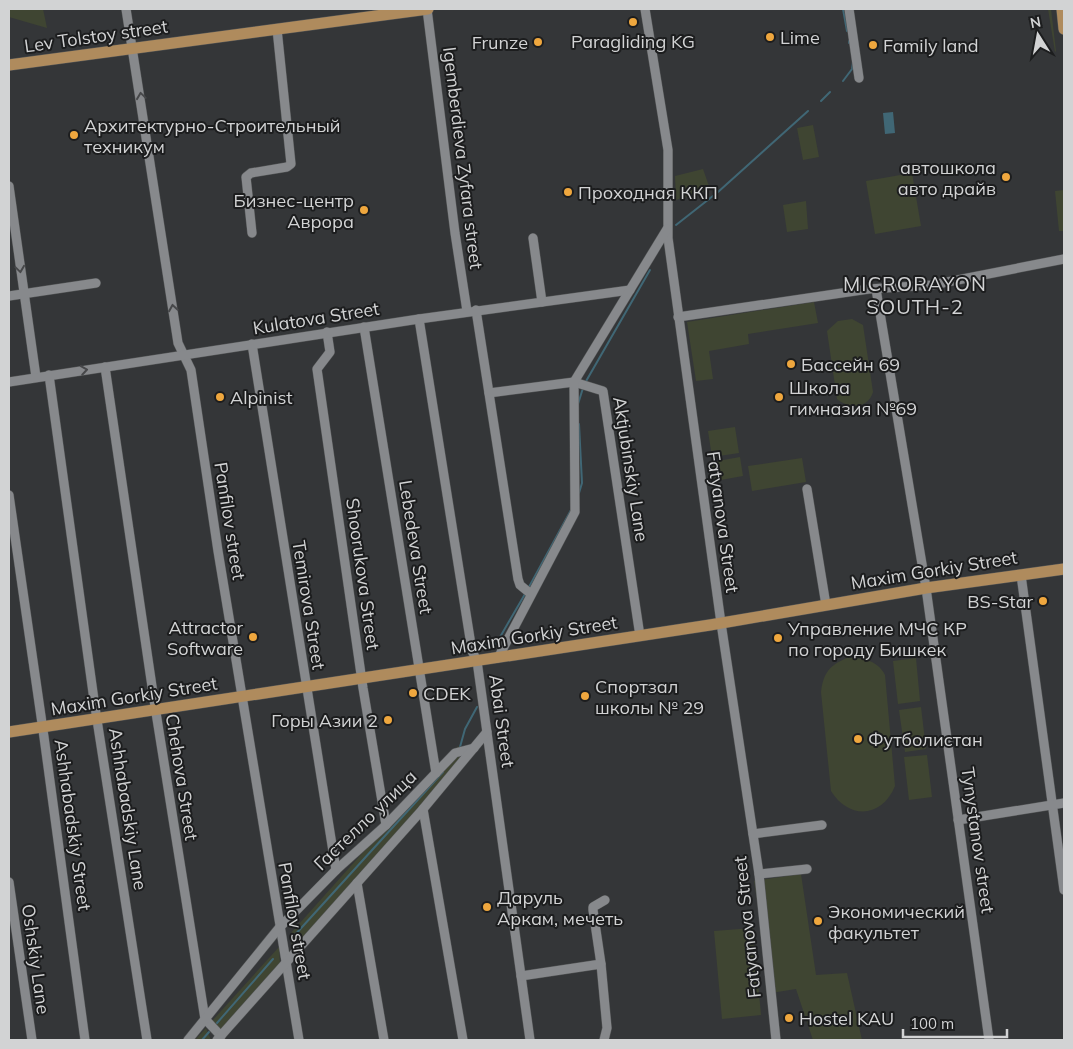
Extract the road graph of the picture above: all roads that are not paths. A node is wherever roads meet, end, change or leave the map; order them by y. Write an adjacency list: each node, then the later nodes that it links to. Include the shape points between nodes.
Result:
1 (126, 9): 8 (street, Panfilov street)
2 (427, 9): 6 (main road, Lev Tolstoy street); 22 (street, Igemberdieva Zyfara street, via 455,233)
3 (645, 9): 12 (street, Fatyanova Street, via 668,150)
4 (850, 9): 10 (street)
5 (1062, 9): 7 (main road)
6 (277, 29): 8 (main road, Lev Tolstoy street); 13 (street, via 291,164 251,173 246,178)
7 (1064, 29)
8 (133, 48): 9 (main road, Lev Tolstoy street); 28 (street, Panfilov street, one-way to 8, via 178,343)
9 (9, 65)
10 (859, 78)
11 (9, 186): 19 (street, one-way to 19)
12 (667, 229): 18 (street); 23 (street, Fatyanova Street)
13 (252, 233)
14 (533, 238): 21 (street)
15 (1064, 259): 17 (street, via 932,285)
16 (96, 283): 19 (street)
17 (876, 289): 23 (street); 39 (street, Tynystanov street)
18 (630, 290): 21 (street, Kulatova Street); 33 (street)
19 (24, 294): 20 (street); 31 (street)
20 (9, 296)
21 (542, 302): 22 (street, Kulatova Street)
22 (472, 311): 24 (street, Kulatova Street); 34 (street, Igemberdieva Zyfara street)
23 (678, 317): 42 (street, Fatyanova Street)
24 (419, 318): 25 (street, Kulatova Street); 45 (street, Abai Street, via 472,647)
25 (364, 327): 26 (street, Kulatova Street); 46 (street, Lebedeva Street)
26 (327, 332): 27 (street, Kulatova Street); 47 (street, Shoorukova Street, via 330,352 317,369)
27 (252, 344): 28 (street, Kulatova Street); 48 (street, Temirova Street)
28 (184, 355): 29 (street, Kulatova Street); 49 (street, Panfilov street, via 191,370)
29 (105, 367): 30 (street, Kulatova Street, one-way to 29); 50 (street, Chehova Street)
30 (48, 376): 31 (street, Kulatova Street); 51 (street, Ashhabadskiy Lane)
31 (36, 377): 32 (street, Kulatova Street)
32 (9, 382)
33 (574, 382): 34 (street, Aktjubinskiy Lane); 40 (street, via 575,512); 43 (street, Aktjubinskiy Lane, via 603,391)
34 (489, 393): 40 (street, Igemberdieva Zyfara street, via 518,579)
35 (807, 489): 41 (street)
36 (9, 496): 52 (street, Ashhabadskiy Street)
37 (1064, 569): 38 (main road, Maxim Gorkiy Street)
38 (1021, 575): 39 (main road, Maxim Gorkiy Street); 58 (street)
39 (926, 588): 41 (main road, Maxim Gorkiy Street); 60 (street, Tynystanov street)
40 (530, 594): 44 (street)
41 (826, 605): 42 (main road, Maxim Gorkiy Street)
42 (720, 623): 43 (main road, Maxim Gorkiy Street); 63 (street, Fatyanova Street)
43 (640, 636): 44 (main road, Maxim Gorkiy Street)
44 (498, 658): 45 (main road, Maxim Gorkiy Street)
45 (477, 661): 46 (main road, Maxim Gorkiy Street); 54 (street, Abai Street)
46 (420, 670): 47 (main road, Maxim Gorkiy Street); 56 (street, Lebedeva Street)
47 (361, 679): 48 (main road, Maxim Gorkiy Street); 61 (street, Shoorukova Street)
48 (306, 688): 49 (main road, Maxim Gorkiy Street); 65 (street, Temirova Street)
49 (243, 697): 50 (main road, Maxim Gorkiy Street); 71 (street, Panfilov street)
50 (155, 710): 51 (main road, Maxim Gorkiy Street); 75 (street, Chehova Street)
51 (97, 719): 52 (main road, Maxim Gorkiy Street); 79 (street, Ashhabadskiy Lane)
52 (43, 727): 53 (main road, Maxim Gorkiy Street); 78 (street, Ashhabadskiy Street)
53 (9, 732)
54 (487, 732): 55 (street, Гастелло улица); 74 (street, Abai Street)
55 (474, 748): 56 (street, Гастелло улица, via 455,753); 59 (street, Гастелло улица)
56 (436, 773): 61 (street, Гастелло улица)
57 (1064, 803): 58 (street)
58 (1053, 804): 60 (street); 69 (street)
59 (423, 809): 68 (street, Гастелло улица); 83 (street)
60 (958, 820): 87 (street, Tynystanov street)
61 (386, 825): 65 (street, Гастелло улица)
62 (822, 825): 63 (street)
63 (753, 834): 66 (street, Fatyanova Street)
64 (807, 869): 66 (street)
65 (336, 870): 71 (street, Гастелло улица)
66 (759, 874): 86 (street, Fatyanova Street)
67 (9, 882): 77 (street, Oshskiy Lane)
68 (357, 883): 72 (street, Гастелло улица); 82 (street)
69 (1064, 890)
70 (605, 900): 73 (street, via 593,906)
71 (278, 928): 72 (street, Panfilov street); 75 (street, Гастелло улица)
72 (286, 963): 76 (street, Гастелло улица); 81 (street, Panfilov street)
73 (601, 964): 74 (street); 85 (street, via 607,1028)
74 (521, 976): 84 (street, Abai Street)
75 (205, 1019): 76 (street); 80 (street, Гастелло улица)
76 (219, 1038)
77 (32, 1040)
78 (85, 1040)
79 (147, 1040)
80 (188, 1040)
81 (299, 1040)
82 (384, 1040)
83 (463, 1040)
84 (530, 1040)
85 (604, 1040)
86 (776, 1040)
87 (989, 1040)

